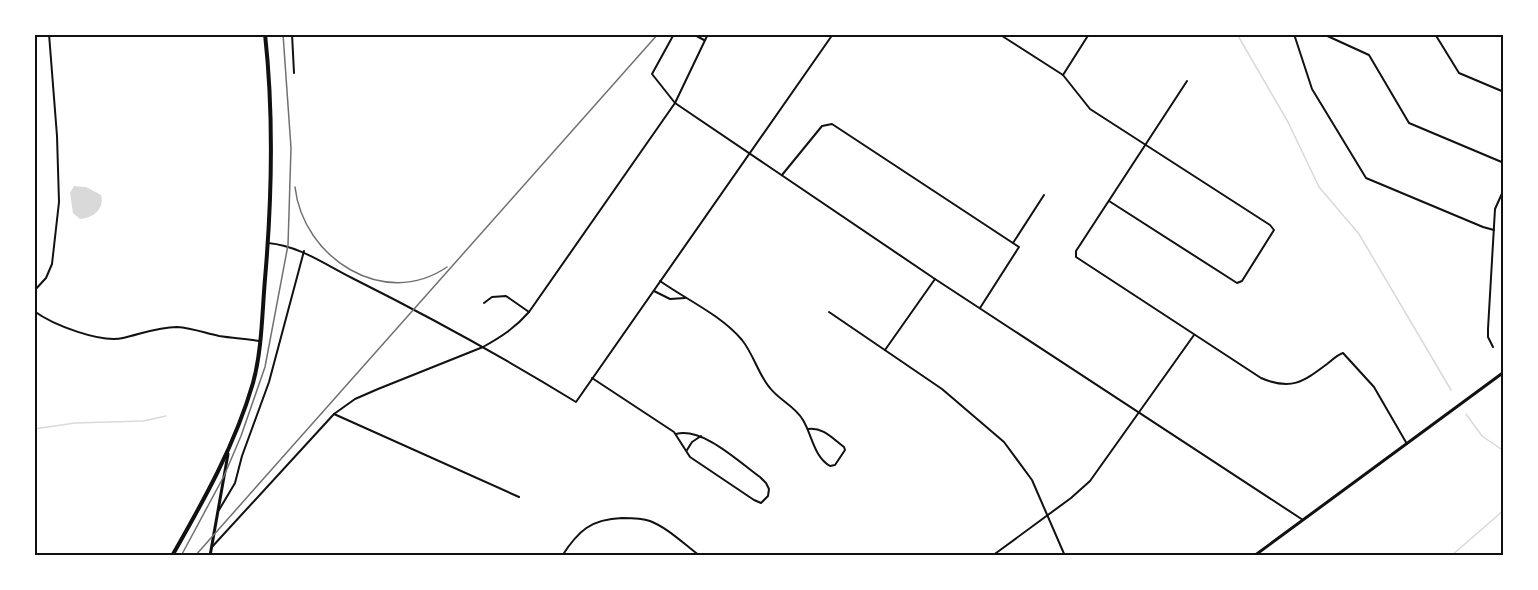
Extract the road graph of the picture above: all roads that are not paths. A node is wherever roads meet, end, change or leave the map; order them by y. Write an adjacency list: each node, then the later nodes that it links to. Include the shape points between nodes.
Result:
1 (49, 34): 34 (street, via 59,202 51,264 46,278)
2 (266, 34): 29 (main road, via 273,163)
3 (292, 34): 16 (street)
4 (674, 34): 20 (street, via 652,74)
5 (693, 34): 15 (street)
6 (708, 34): 15 (street)
7 (833, 34): 22 (street)
8 (999, 34): 14 (street)
9 (1010, 34): 14 (street)
10 (1089, 34): 17 (street)
11 (1294, 34): 28 (street, via 1312,89 1361,174)
12 (1323, 34): 23 (street, via 1369,55 1409,123)
13 (1435, 34): 19 (street, via 1459,73)
14 (1007, 39): 17 (street)
15 (704, 41): 20 (street)
16 (294, 73)
17 (1063, 75): 21 (street, via 1090,109)
18 (1187, 81): 21 (street)
19 (1503, 92)
20 (675, 103): 22 (street); 40 (street)
21 (1146, 145): 27 (street); 27 (street, via 1270,225 1274,230 1272,237 1237,283)
22 (750, 153): 24 (street); 33 (street)
23 (1503, 163)
24 (782, 175): 30 (street, via 822,126 832,124); 32 (street)
25 (1503, 189): 28 (street, via 1495,208)
26 (1044, 195): 30 (street)
27 (1109, 201): 42 (street, via 1076,251 1076,257)
28 (1494, 230): 45 (street, via 1488,329)
29 (268, 243): 31 (street); 43 (main road)
30 (1013, 243): 38 (street, via 1019,247)
31 (304, 251): 44 (street); 58 (street, via 235,483)
32 (935, 279): 38 (street); 46 (street)
33 (660, 281): 35 (street); 36 (street)
34 (34, 291)
35 (653, 291): 36 (street, via 670,299); 48 (street)
36 (685, 298): 51 (street, via 741,339 764,382 802,417)
37 (484, 303): 40 (street, via 492,297 506,296)
38 (980, 308): 49 (street)
39 (34, 311): 43 (street, via 106,338 180,327)
40 (529, 312): 44 (street, via 503,337)
41 (829, 312): 46 (street)
42 (1194, 335): 49 (street); 54 (street, via 1261,378 1284,385 1308,378 1343,353 1374,387)
43 (260, 341): 55 (main road, via 253,382)
44 (483, 347): 48 (street, via 576,402); 50 (street, via 370,392)
45 (1493, 347)
46 (885, 350): 59 (street, via 942,389 1004,441 1032,480)
47 (1503, 372): 54 (main road)
48 (592, 378): 52 (street)
49 (1140, 412): 59 (street, via 1090,481); 60 (street)
50 (334, 414): 57 (street); 61 (street)
51 (808, 429): 51 (street, via 817,453 824,462 835,465 844,447 823,430)
52 (676, 434): 53 (street); 56 (street)
53 (701, 436): 56 (street); 56 (street, via 766,483 769,492 764,501 754,500)
54 (1407, 444): 60 (main road)
55 (228, 451): 58 (main road); 63 (main road)
56 (687, 452)
57 (519, 497)
58 (219, 510): 61 (main road)
59 (1047, 515): 68 (street); 69 (street)
60 (1303, 520): 70 (main road)
61 (211, 548): 64 (main road)
62 (693, 551): 65 (street, via 648,520 610,518 582,530); 66 (street); 67 (street)
63 (172, 555)
64 (210, 555)
65 (562, 555)
66 (690, 555)
67 (700, 555)
68 (992, 555)
69 (1065, 555)
70 (1254, 555)

